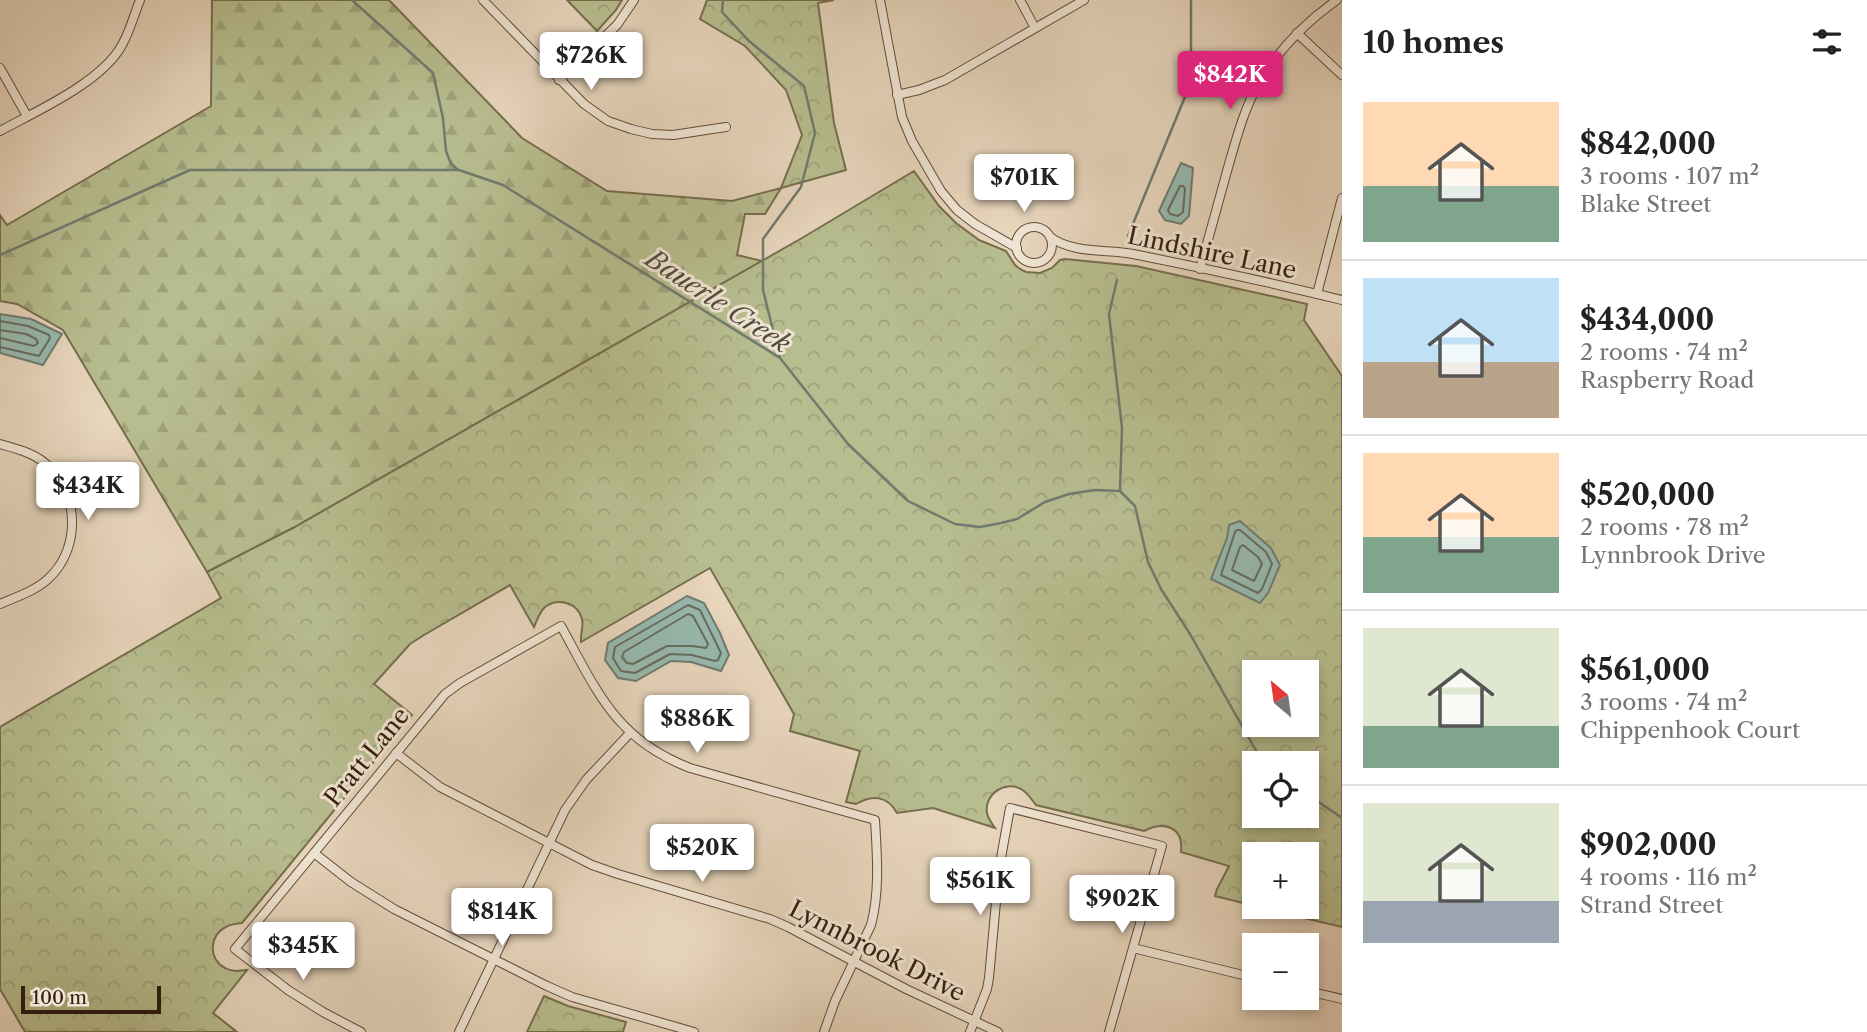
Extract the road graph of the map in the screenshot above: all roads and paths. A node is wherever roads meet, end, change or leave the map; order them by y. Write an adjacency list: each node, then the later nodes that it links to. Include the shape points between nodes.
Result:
1 (140, 0): 14 (street, via 122,45 106,66)
2 (483, 0): 12 (street)
3 (634, 0): 12 (street, via 617,25)
4 (880, 0): 13 (street, Lindshire Lane)
5 (1020, 0): 8 (street)
6 (1084, 0): 8 (street)
7 (1337, 0): 9 (street)
8 (1035, 28): 13 (street, via 945,80)
9 (1297, 33): 11 (street); 24 (street, via 1259,83 1240,125)
10 (0, 68): 14 (street)
11 (1342, 75)
12 (559, 80): 15 (street, via 608,121 631,130 673,135)
13 (897, 96): 19 (street, Lindshire Lane, via 912,141 941,191 965,216)
14 (27, 116): 16 (street)
15 (726, 127)
16 (0, 131)
17 (1342, 198): 25 (street)
18 (1021, 232): 19 (street, Lindshire Lane); 20 (street, Lindshire Lane, via 1037,227); 21 (street)
19 (993, 235): 21 (street, Lindshire Lane)
20 (1051, 237): 22 (street, Lindshire Lane); 23 (street)
21 (1017, 248): 23 (street, Lindshire Lane, via 1028,261 1040,261)
22 (1073, 248): 23 (street, Lindshire Lane); 24 (street, Lindshire Lane, via 1131,254)
23 (1049, 254)
24 (1200, 269): 25 (street, Lindshire Lane)
25 (1317, 294): 26 (street, Lindshire Lane)
26 (1342, 300)
27 (0, 444): 28 (street, via 43,460 55,472 67,491 74,524 68,549 48,579)
28 (0, 604)
29 (630, 733): 30 (street, Pratt Lane, via 602,699 561,626 452,688); 31 (street, via 577,792); 35 (street, via 690,768 875,820 876,906 872,925)
30 (396, 753): 31 (street, Lynnbrook Drive, via 440,787); 32 (street, Pratt Lane)
31 (548, 843): 34 (street); 35 (street, Lynnbrook Drive, via 605,870 771,919)
32 (314, 853): 34 (street, via 379,900); 40 (street, Pratt Lane, via 235,949 288,990)
33 (1133, 948): 36 (street); 39 (street, via 1162,846 1010,808 989,978); 46 (street)
34 (493, 959): 41 (street); 42 (street, via 572,997)
35 (853, 961): 39 (street, Lynnbrook Drive); 43 (street)
36 (1242, 975)
37 (1319, 993): 38 (street)
38 (1342, 999)
39 (974, 1021): 44 (street); 45 (street, Lynnbrook Drive)
40 (361, 1032)
41 (459, 1032)
42 (694, 1032)
43 (824, 1032)
44 (970, 1032)
45 (998, 1032)
46 (1109, 1032)

